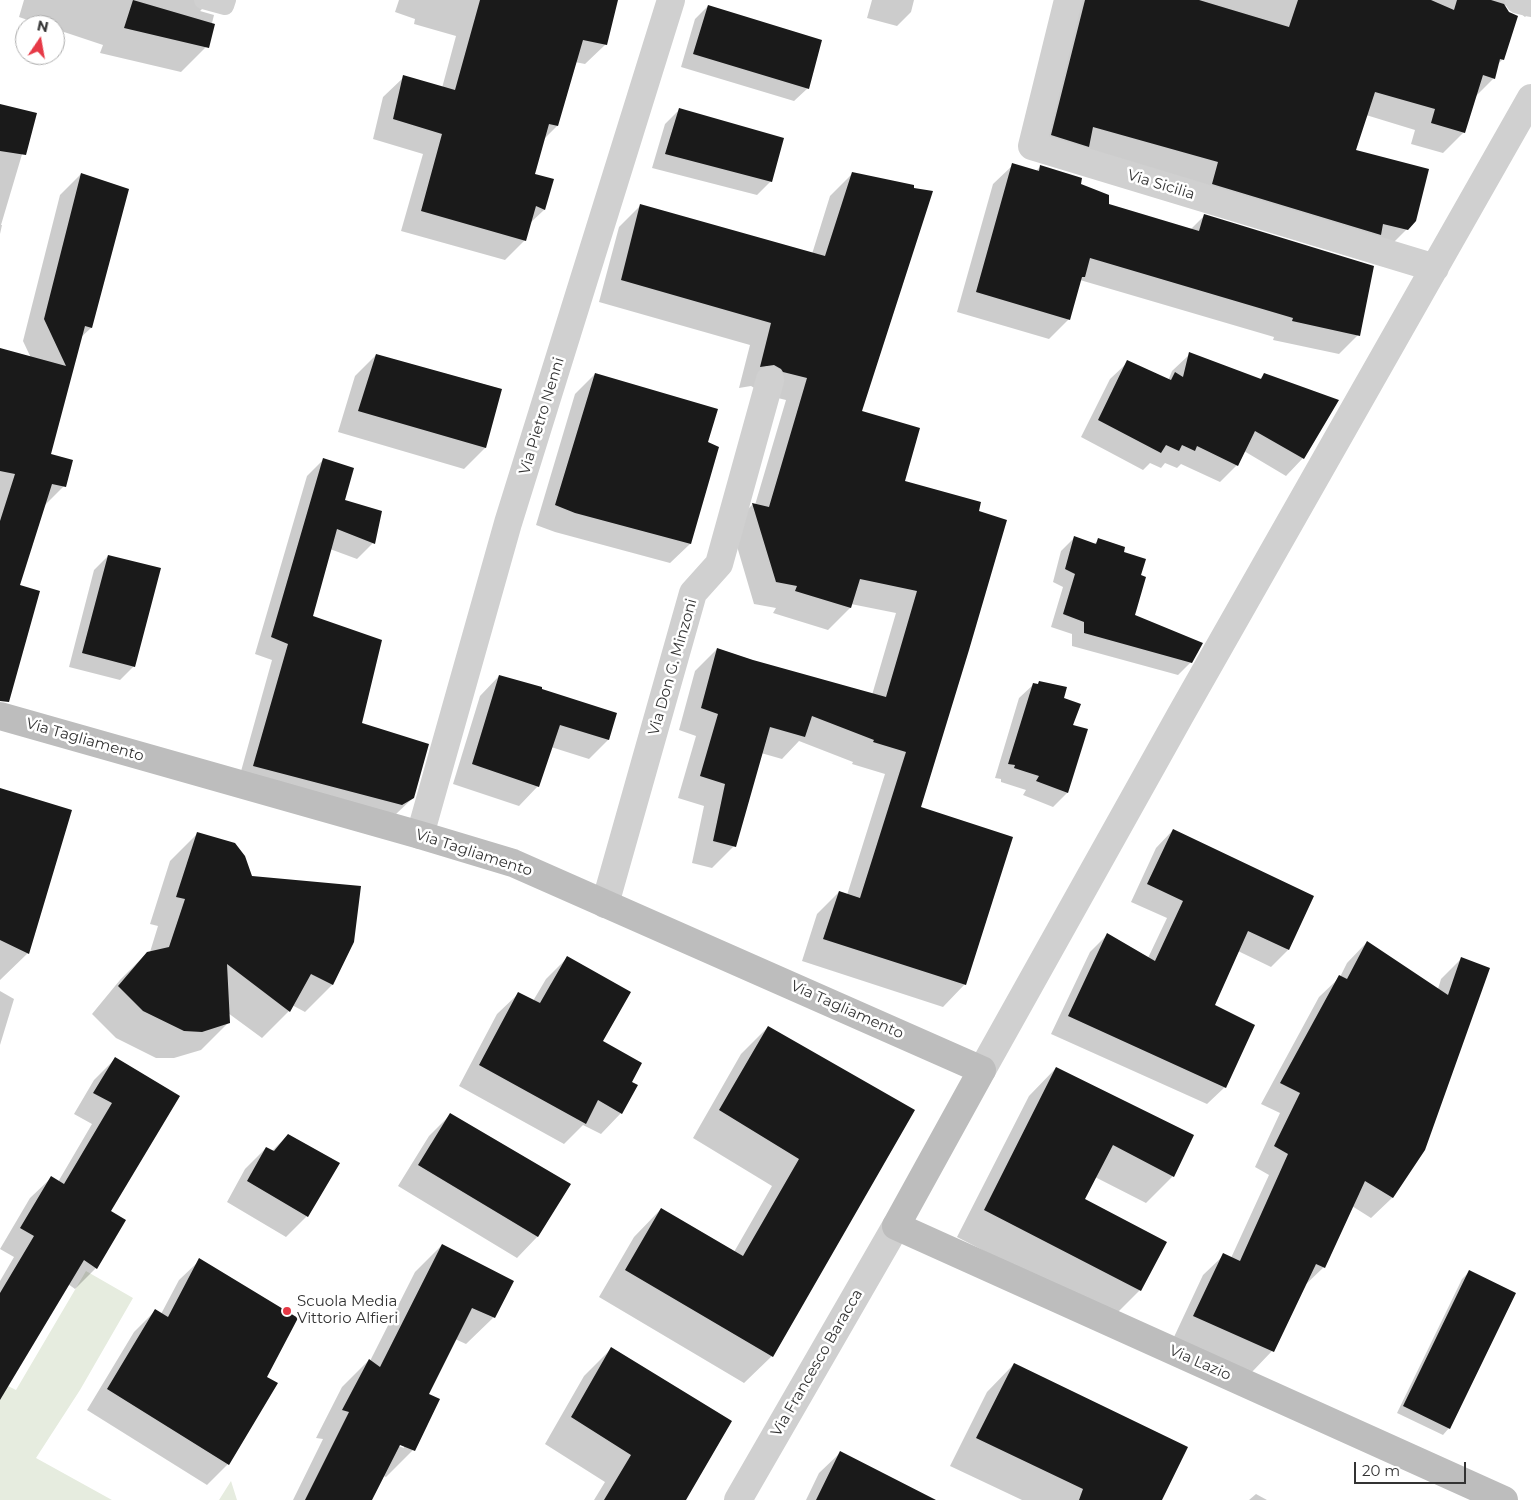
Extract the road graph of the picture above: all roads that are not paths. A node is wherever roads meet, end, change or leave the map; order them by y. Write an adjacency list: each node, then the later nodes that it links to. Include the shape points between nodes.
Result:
1 (202, 0): 2 (lane, via 225,6)
2 (227, 0)
3 (672, 0): 11 (street, Via Pietro Nenni, via 508,523)
4 (1068, 0): 8 (street, Via Sicilia, via 1032,146)
5 (1519, 0): 6 (street)
6 (1531, 4)
7 (1531, 98): 8 (street)
8 (1435, 268): 13 (street)
9 (770, 380): 12 (street, Via Don G. Minzoni, via 719,564 693,594)
10 (0, 716): 11 (main road, Via Tagliamento)
11 (420, 835): 12 (main road, Via Tagliamento, via 513,863)
12 (604, 904): 13 (main road, Via Tagliamento)
13 (982, 1070): 14 (main road)
14 (896, 1226): 15 (street, Via Francesco Baracca); 16 (main road, Via Lazio)
15 (738, 1500)
16 (1504, 1500)

